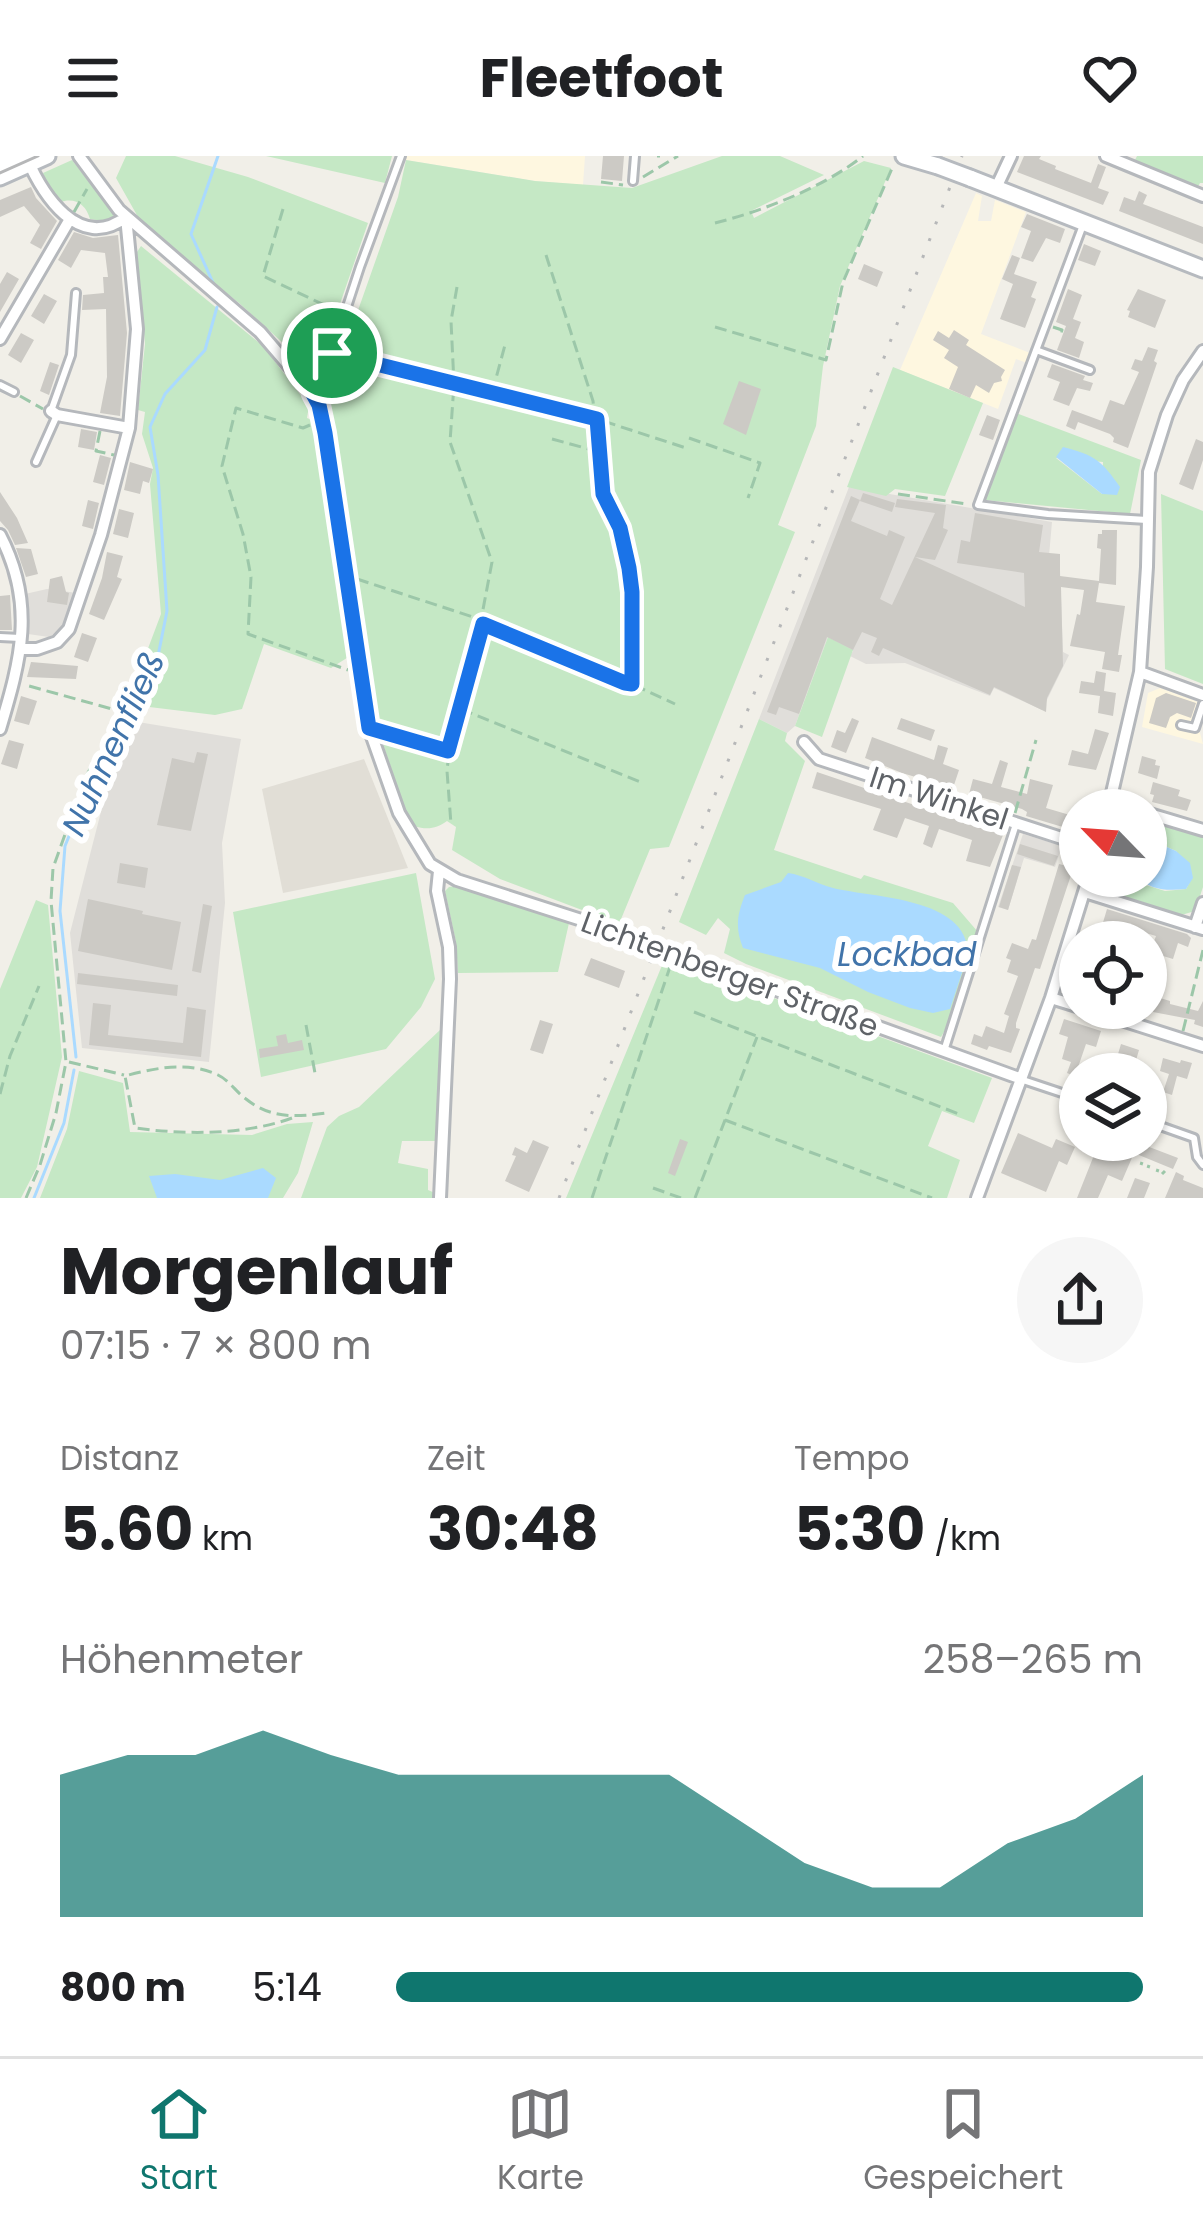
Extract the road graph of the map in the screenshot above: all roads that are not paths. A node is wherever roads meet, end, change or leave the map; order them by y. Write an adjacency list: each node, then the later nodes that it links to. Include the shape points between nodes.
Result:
1 (47, 156): 8 (street)
2 (79, 156): 15 (street)
3 (400, 156): 26 (lane)
4 (635, 156): 12 (lane)
5 (901, 156): 13 (street, bridge)
6 (1010, 156): 13 (street)
7 (1106, 156): 9 (street)
8 (24, 158): 10 (street); 11 (street); 16 (street)
9 (1124, 159): 14 (street)
10 (0, 164)
11 (0, 176)
12 (633, 181)
13 (996, 188): 17 (street)
14 (1203, 196)
15 (126, 217): 16 (street, via 112,228); 26 (street, via 260,332); 28 (street, via 137,329)
16 (70, 219): 20 (street)
17 (1084, 221): 18 (street); 21 (lane)
18 (1203, 269)
19 (76, 293): 27 (lane)
20 (0, 339)
21 (1036, 350): 23 (lane); 30 (lane, via 978,505)
22 (1203, 351): 30 (street, via 1167,416 1149,472)
23 (1090, 370)
24 (0, 385): 25 (lane)
25 (14, 392)
26 (313, 394): 44 (street, via 369,728 399,813)
27 (54, 413): 28 (street); 29 (lane)
28 (129, 428): 33 (street, via 69,629 37,649)
29 (36, 462)
30 (1147, 520): 34 (street)
31 (0, 535): 33 (street, via 19,592)
32 (0, 637): 33 (lane)
33 (22, 644): 37 (street)
34 (1140, 672): 35 (street); 39 (street)
35 (1203, 700): 36 (lane, via 1196,728)
36 (1181, 725)
37 (0, 729)
38 (804, 742): 41 (street, Im Winkel, via 819,759)
39 (1114, 789)
40 (1167, 819): 42 (street)
41 (1014, 823): 43 (street, Im Winkel); 53 (lane)
42 (1203, 830)
43 (1059, 837)
44 (440, 872): 53 (street, Lichtenberger Straße); 60 (street, via 451,979)
45 (1083, 897): 49 (street)
46 (1101, 897): 48 (street)
47 (1203, 903): 48 (street)
48 (1199, 928)
49 (1051, 998): 50 (street); 54 (street)
50 (1059, 1000)
51 (1150, 1029): 52 (street)
52 (1203, 1046)
53 (944, 1051): 54 (street, Lichtenberger Straße)
54 (1019, 1078): 55 (lane); 59 (street)
55 (1059, 1092)
56 (1167, 1127): 57 (lane)
57 (1198, 1136): 58 (lane)
58 (1203, 1166)
59 (981, 1197)
60 (440, 1198)

